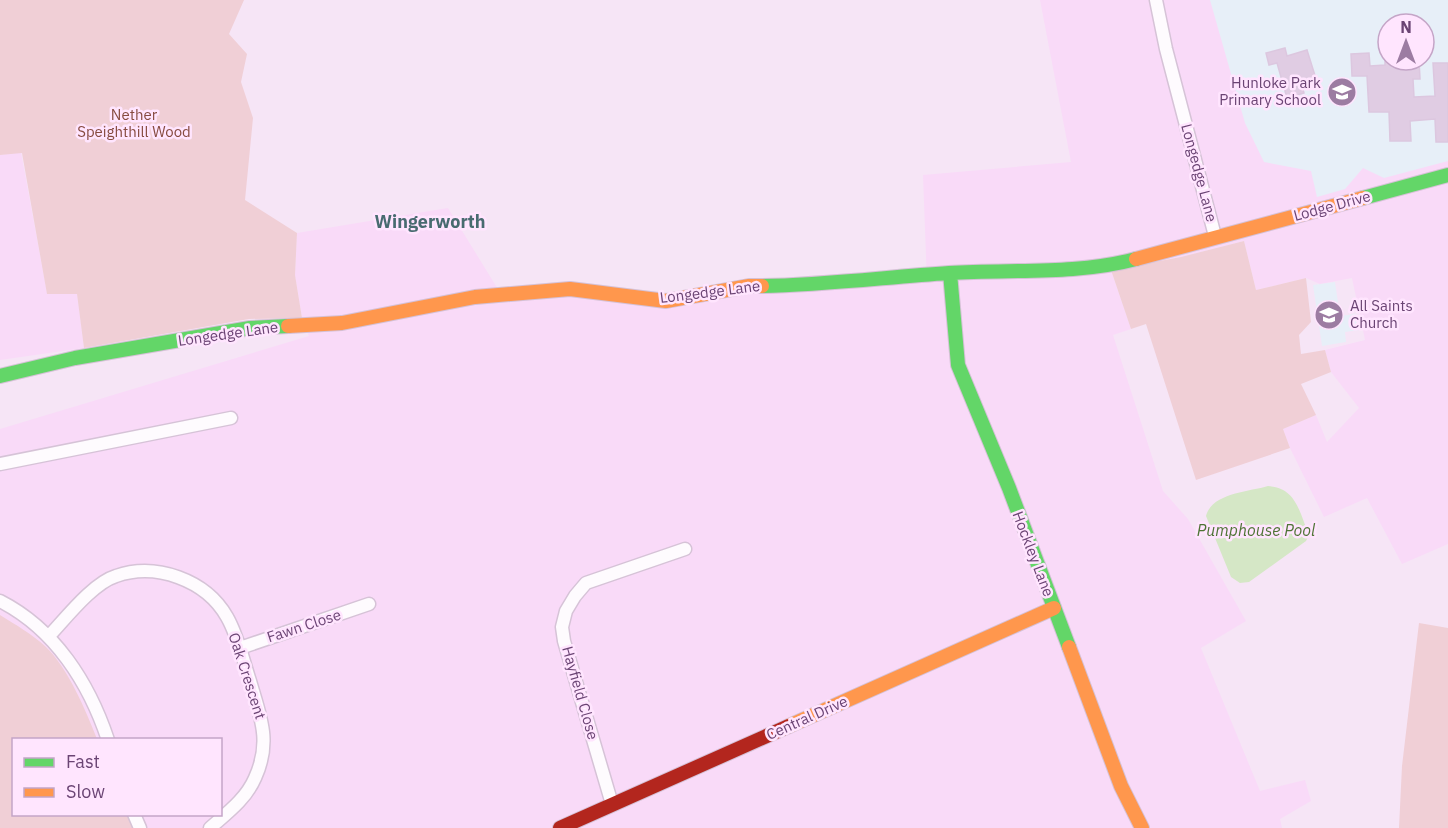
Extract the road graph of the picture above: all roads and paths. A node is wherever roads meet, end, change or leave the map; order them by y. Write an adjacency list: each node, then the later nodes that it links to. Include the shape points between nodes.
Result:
1 (1156, 0): 3 (street, Longedge Lane)
2 (1448, 175): 3 (street, Lodge Drive)
3 (1215, 236): 4 (street, Longedge Lane, via 1099,267)
4 (950, 273): 5 (street, Longedge Lane, via 749,286 666,301 570,289 476,297 342,323 250,328 75,358); 11 (street, Hockley Lane, via 958,365)
5 (0, 376)
6 (231, 418): 7 (street)
7 (0, 464)
8 (685, 549): 15 (street, Hayfield Close, via 586,584 566,610 564,641)
9 (0, 601): 12 (street)
10 (369, 604): 13 (street, Fawn Close)
11 (1054, 608): 15 (street, Central Drive); 18 (street, Hockley Lane, via 1121,786)
12 (49, 636): 13 (street, Oak Crescent, via 96,588 115,576 146,571 176,576 203,589 226,615); 14 (street, via 85,686)
13 (240, 648): 16 (street, Oak Crescent, via 264,728 263,748 256,777 241,801)
14 (107, 738)
15 (612, 804): 17 (street, Central Drive)
16 (210, 828)
17 (560, 828)
18 (1142, 828)

